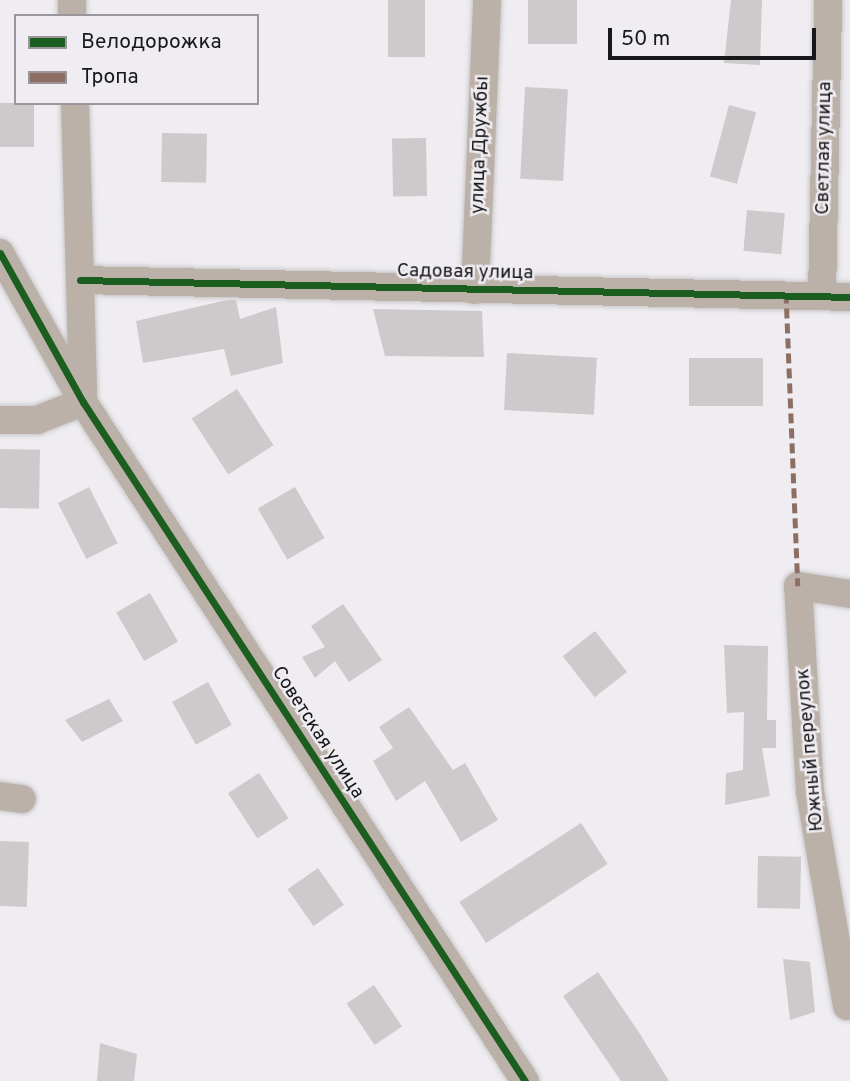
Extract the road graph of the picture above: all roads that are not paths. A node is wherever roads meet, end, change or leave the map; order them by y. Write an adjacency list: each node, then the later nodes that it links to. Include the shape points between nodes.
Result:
1 (487, 0): 6 (street, улица Дружбы)
2 (828, 0): 7 (street, Светлая улица)
3 (75, 105): 5 (street)
4 (0, 253): 9 (street, Советская улица)
5 (80, 280): 6 (street, Садовая улица); 9 (street)
6 (475, 290): 7 (street, Садовая улица)
7 (822, 295): 8 (street, Садовая улица)
8 (850, 297)
9 (83, 402): 10 (street, via 37,420); 13 (street, Советская улица)
10 (0, 419)
11 (850, 594): 12 (street, Южный переулок, via 798,586 810,792)
12 (847, 1006)
13 (525, 1081)

